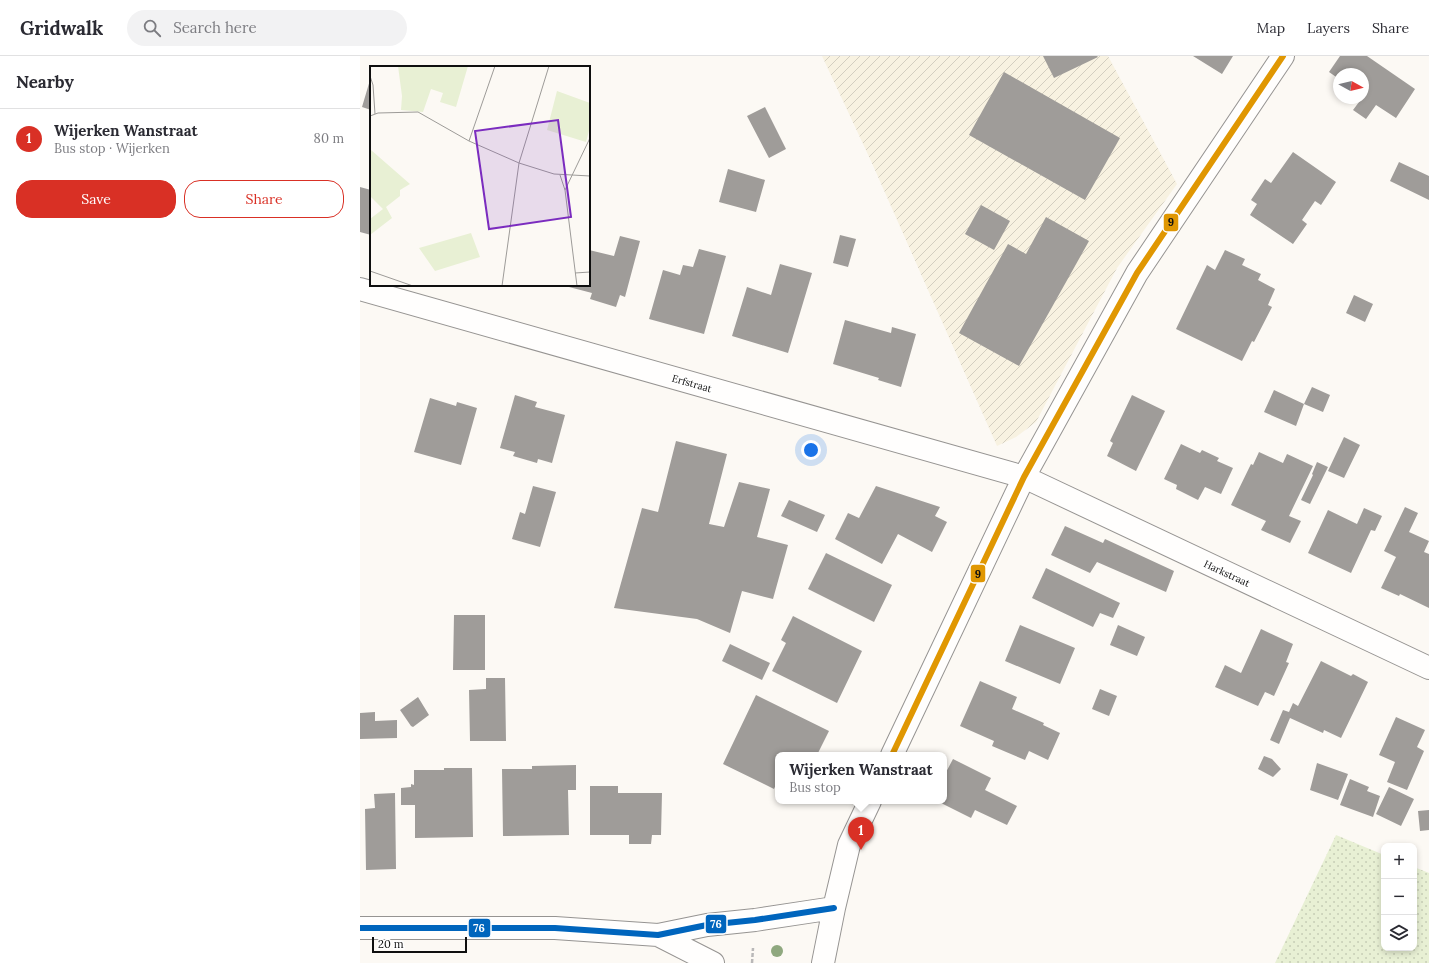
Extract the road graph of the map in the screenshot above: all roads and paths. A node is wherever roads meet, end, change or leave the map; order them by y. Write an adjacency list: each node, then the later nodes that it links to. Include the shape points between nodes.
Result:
1 (1283, 56): 3 (street, via 1136,273)
2 (360, 289): 3 (street, Erfstraat)
3 (1024, 478): 4 (street, Harkstraat); 5 (street)
4 (1429, 668)
5 (893, 752)
6 (869, 804): 7 (street, via 849,845)
7 (834, 908): 9 (street, via 707,925); 11 (street)
8 (360, 928): 9 (street, via 555,928)
9 (658, 936): 10 (street)
10 (713, 963)
11 (823, 963)

